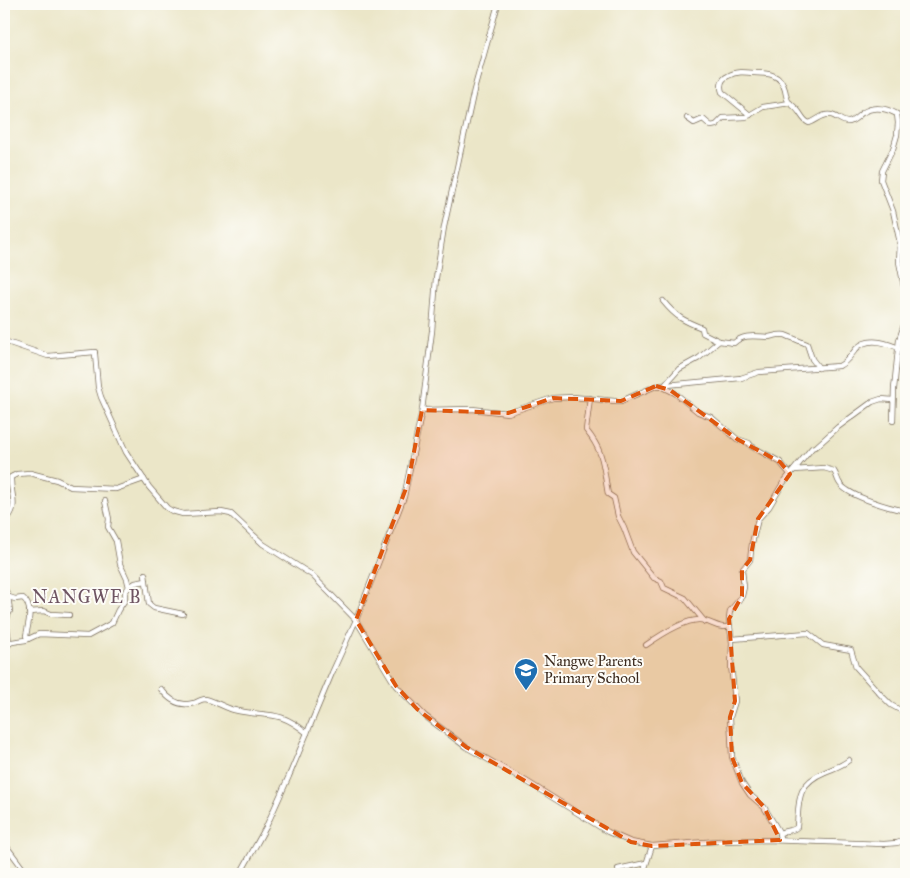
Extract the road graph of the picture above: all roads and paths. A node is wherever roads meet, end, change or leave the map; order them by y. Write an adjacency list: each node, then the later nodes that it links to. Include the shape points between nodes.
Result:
1 (498, 4): 16 (street, via 474,90 444,227)
2 (790, 103): 3 (street, via 763,107); 3 (street, via 781,81 769,73 737,72 726,77 722,81 722,92); 5 (street, via 809,123 830,114 850,122 874,108 896,114 897,135 881,180 893,211 900,243 899,262)
3 (750, 115): 4 (street, via 723,118 711,126 703,119 694,123)
4 (687, 118)
5 (906, 296)
6 (663, 301): 8 (street, via 686,323 702,328 703,333)
7 (906, 319): 10 (street)
8 (719, 340): 12 (street, via 734,343 741,338 781,334 807,344); 13 (street, via 699,358 679,369)
9 (4, 341): 19 (street, via 48,356 95,353 99,393 119,438)
10 (899, 348): 11 (street); 12 (street, via 866,342 839,366); 15 (street)
11 (906, 351)
12 (819, 368): 13 (street, via 759,372 741,378)
13 (662, 386): 14 (street, via 650,387 615,402); 18 (street)
14 (590, 398): 16 (street, via 553,398 508,413 472,409); 33 (street, via 586,430 598,445 608,494 613,496 633,552 664,588 685,598)
15 (893, 400): 17 (street); 18 (street, via 872,402 812,448)
16 (422, 410): 32 (street, via 404,497)
17 (892, 421)
18 (792, 472): 21 (street, via 824,468 834,471 848,492); 34 (street, via 758,519 750,560 742,570 742,596 730,611)
19 (144, 479): 22 (street, via 116,489 71,488 56,480 17,474 12,477 14,510); 32 (street, via 159,500 172,511 231,514 263,544 312,575)
20 (105, 501): 25 (street, via 108,528 116,541)
21 (906, 511)
22 (4, 522)
23 (145, 574): 24 (street)
24 (146, 580): 25 (street); 30 (street, via 149,604)
25 (129, 587): 35 (street, via 112,623 88,636 39,634)
26 (4, 588): 27 (street)
27 (8, 596): 28 (street); 29 (street, via 24,598)
28 (6, 604): 38 (street, via 10,611)
29 (29, 612): 31 (street); 35 (street)
30 (183, 614)
31 (69, 615)
32 (356, 620): 41 (street); 47 (street, via 396,686 433,723 466,747 608,832 631,842)
33 (705, 622): 34 (street, via 726,628); 37 (street, via 683,624)
34 (730, 626): 36 (street)
35 (28, 639): 38 (street)
36 (732, 639): 40 (street, via 808,632 823,645 851,650 856,667 881,695 891,705); 43 (street, via 735,701 730,718 732,757 742,783 764,807)
37 (646, 645)
38 (6, 646)
39 (161, 689): 41 (street, via 182,705 204,699 232,710 276,714)
40 (906, 710)
41 (307, 732): 51 (street, via 266,827)
42 (849, 760): 43 (street, via 840,767 819,774 805,785 798,802 797,827)
43 (779, 834): 44 (street)
44 (780, 840): 45 (street, via 884,844); 47 (street)
45 (906, 840)
46 (4, 843): 50 (street)
47 (652, 846): 48 (street)
48 (646, 863): 49 (street); 52 (street)
49 (618, 869)
50 (27, 874)
51 (240, 874)
52 (643, 874)

